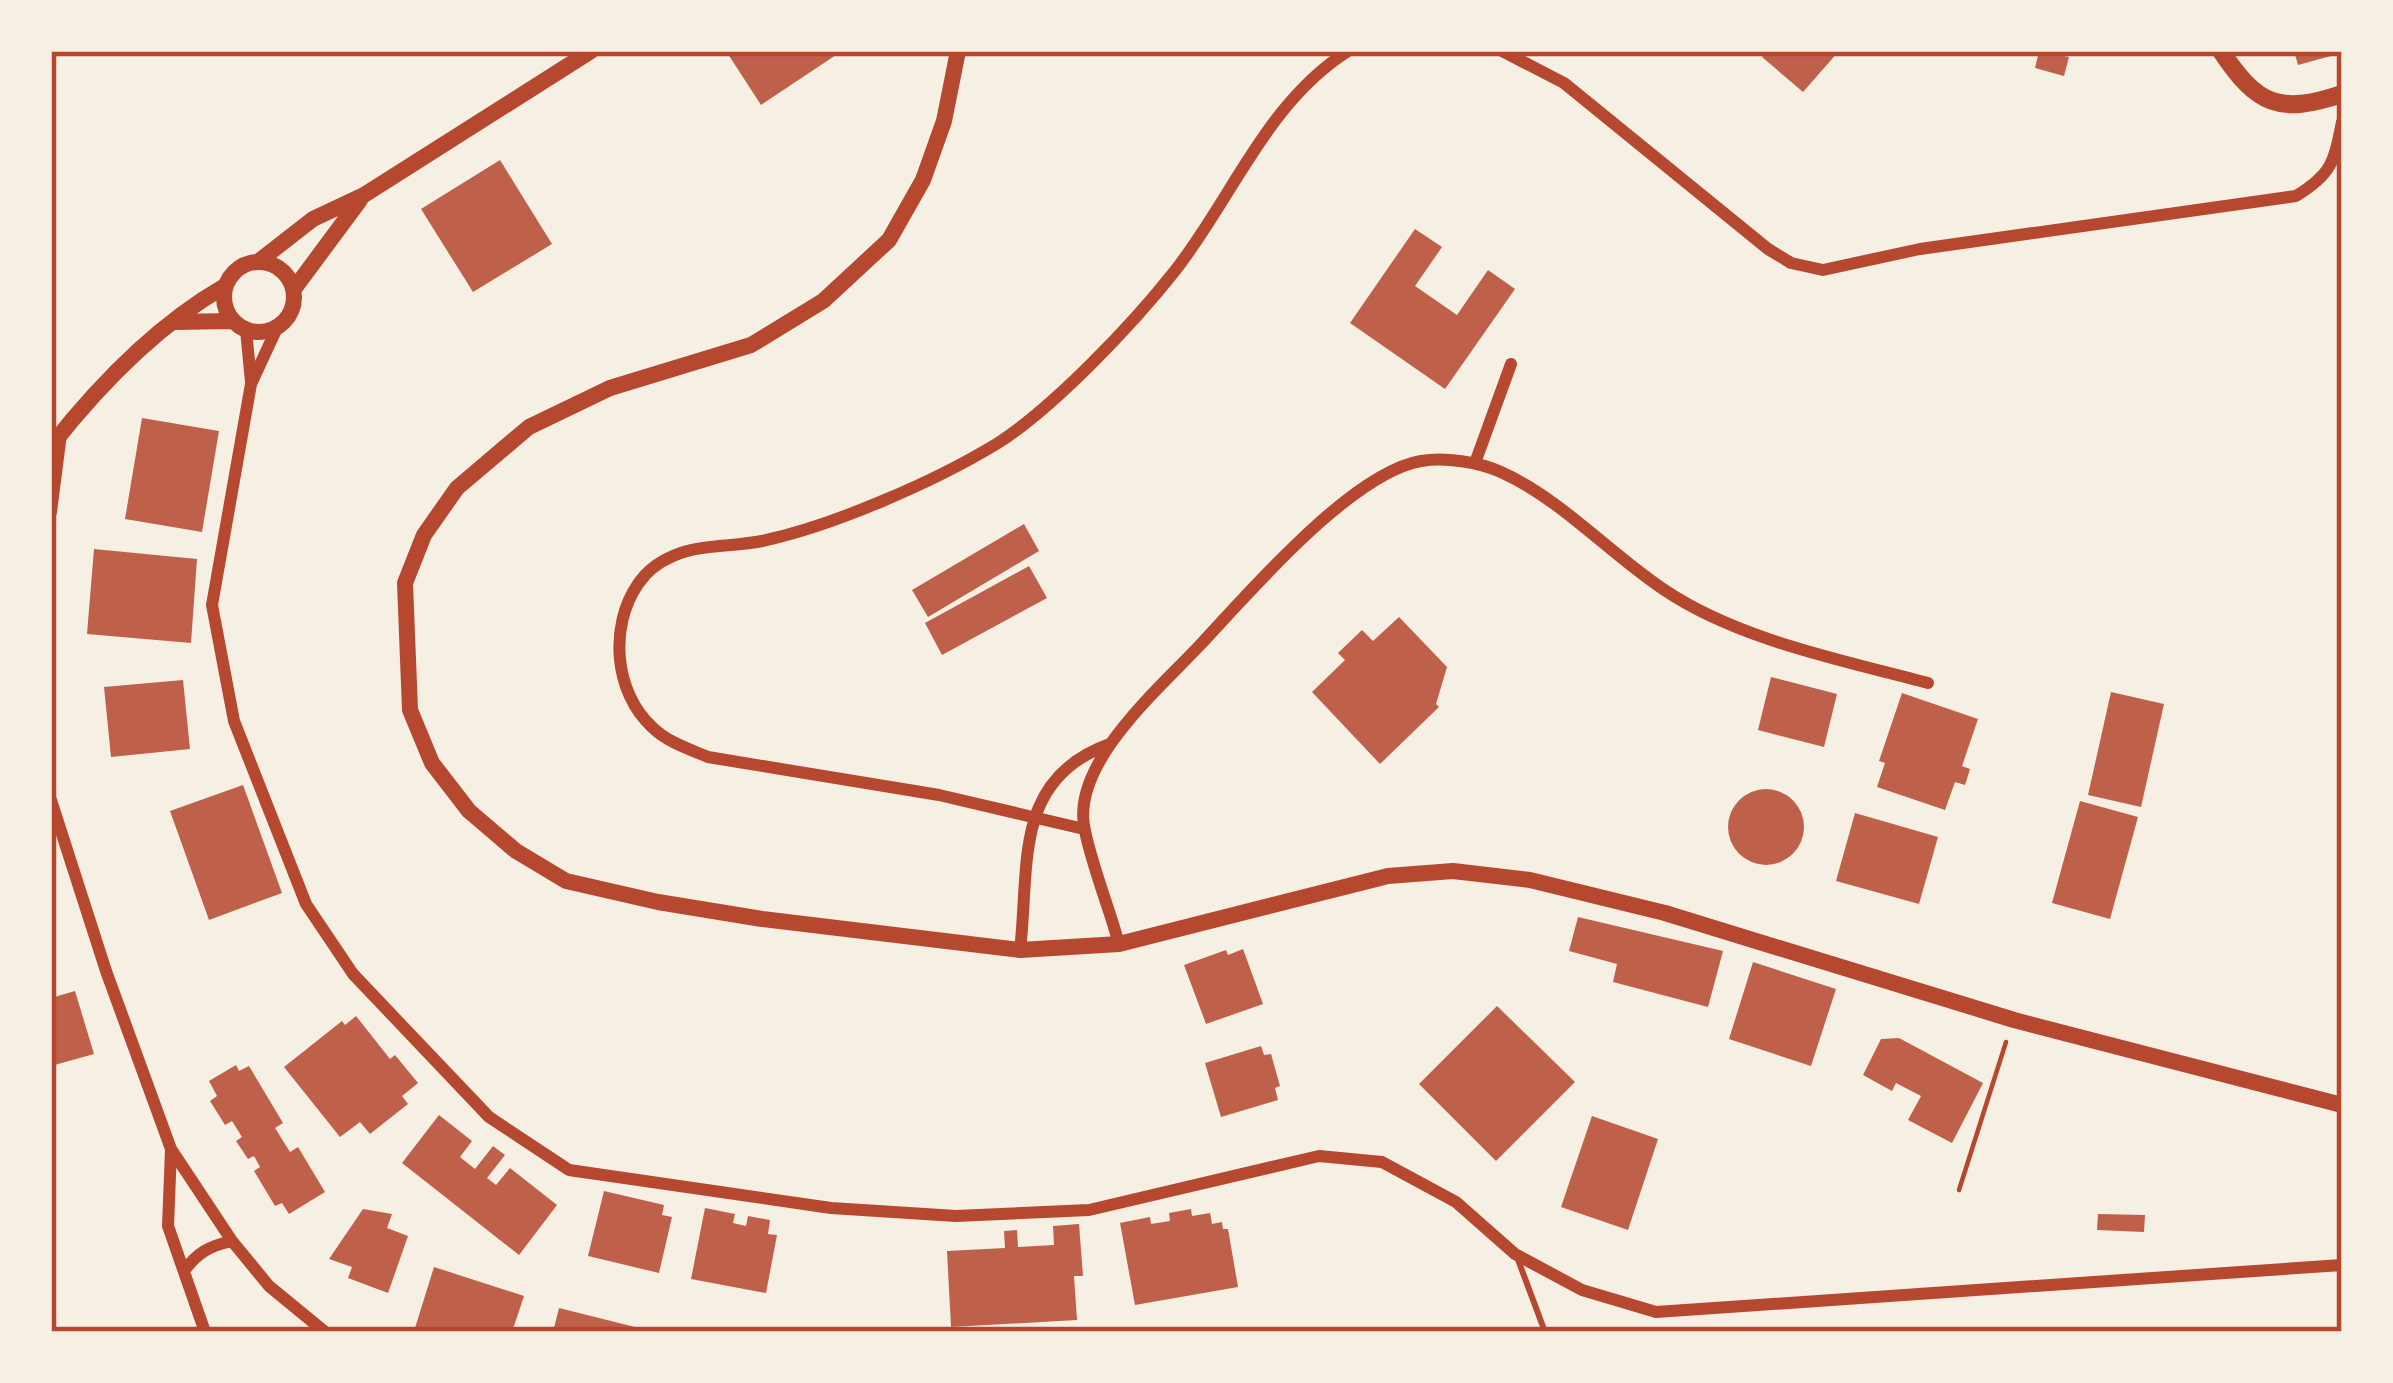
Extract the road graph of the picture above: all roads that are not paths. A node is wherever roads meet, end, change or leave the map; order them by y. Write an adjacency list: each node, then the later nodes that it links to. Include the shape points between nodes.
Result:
1 (591, 51): 8 (street)
2 (958, 51): 26 (street, via 923,180 889,240 823,302 751,345 610,388 529,427 457,488 424,535 405,583 405,650 410,710 432,763 469,811 566,880 762,919)
3 (1348, 51): 23 (street, via 1304,86 1174,271 1026,424 922,482 824,522 675,554 636,587 620,639 621,678 651,727 680,746)
4 (1502, 51): 7 (street, via 1564,83 1768,249 1823,270 2296,196 2332,164)
5 (2221, 51): 6 (main road, via 2246,87 2268,101)
6 (2341, 100)
7 (2342, 122)
8 (364, 195): 9 (street, via 313,219); 11 (street)
9 (259, 261): 10 (street, via 244,264); 11 (street, via 275,265)
10 (225, 286): 12 (street); 13 (street, via 224,305)
11 (294, 289): 14 (street, via 288,318)
12 (173, 322): 13 (street); 17 (street)
13 (239, 326): 14 (street); 16 (street)
14 (277, 328): 16 (street)
15 (1511, 364): 18 (street)
16 (251, 384): 30 (street, via 212,604 234,721 306,904 353,974 489,1117 568,1170 831,1208 956,1216 1089,1210 1318,1156 1382,1162 1456,1202)
17 (56, 439): 19 (street)
18 (1475, 463): 20 (street, via 1536,494 1666,592 1793,648); 21 (street, via 1420,461 1373,481 1332,512)
19 (51, 512)
20 (1928, 683)
21 (1111, 744): 23 (street, via 1065,768); 24 (street, via 1084,790)
22 (51, 800): 28 (street)
23 (1034, 815): 24 (street); 26 (street)
24 (1084, 829): 25 (street)
25 (1119, 944): 26 (street); 27 (street, via 1388,876 1453,871 1530,880)
26 (1021, 950)
27 (2342, 1105)
28 (171, 1149): 29 (street); 32 (street, via 168,1226)
29 (232, 1241): 32 (street, via 212,1245); 34 (street, via 269,1286)
30 (1515, 1254): 31 (street, via 1582,1290 1656,1312); 35 (lane)
31 (2342, 1265)
32 (184, 1271): 33 (street)
33 (205, 1332)
34 (325, 1332)
35 (1545, 1332)

